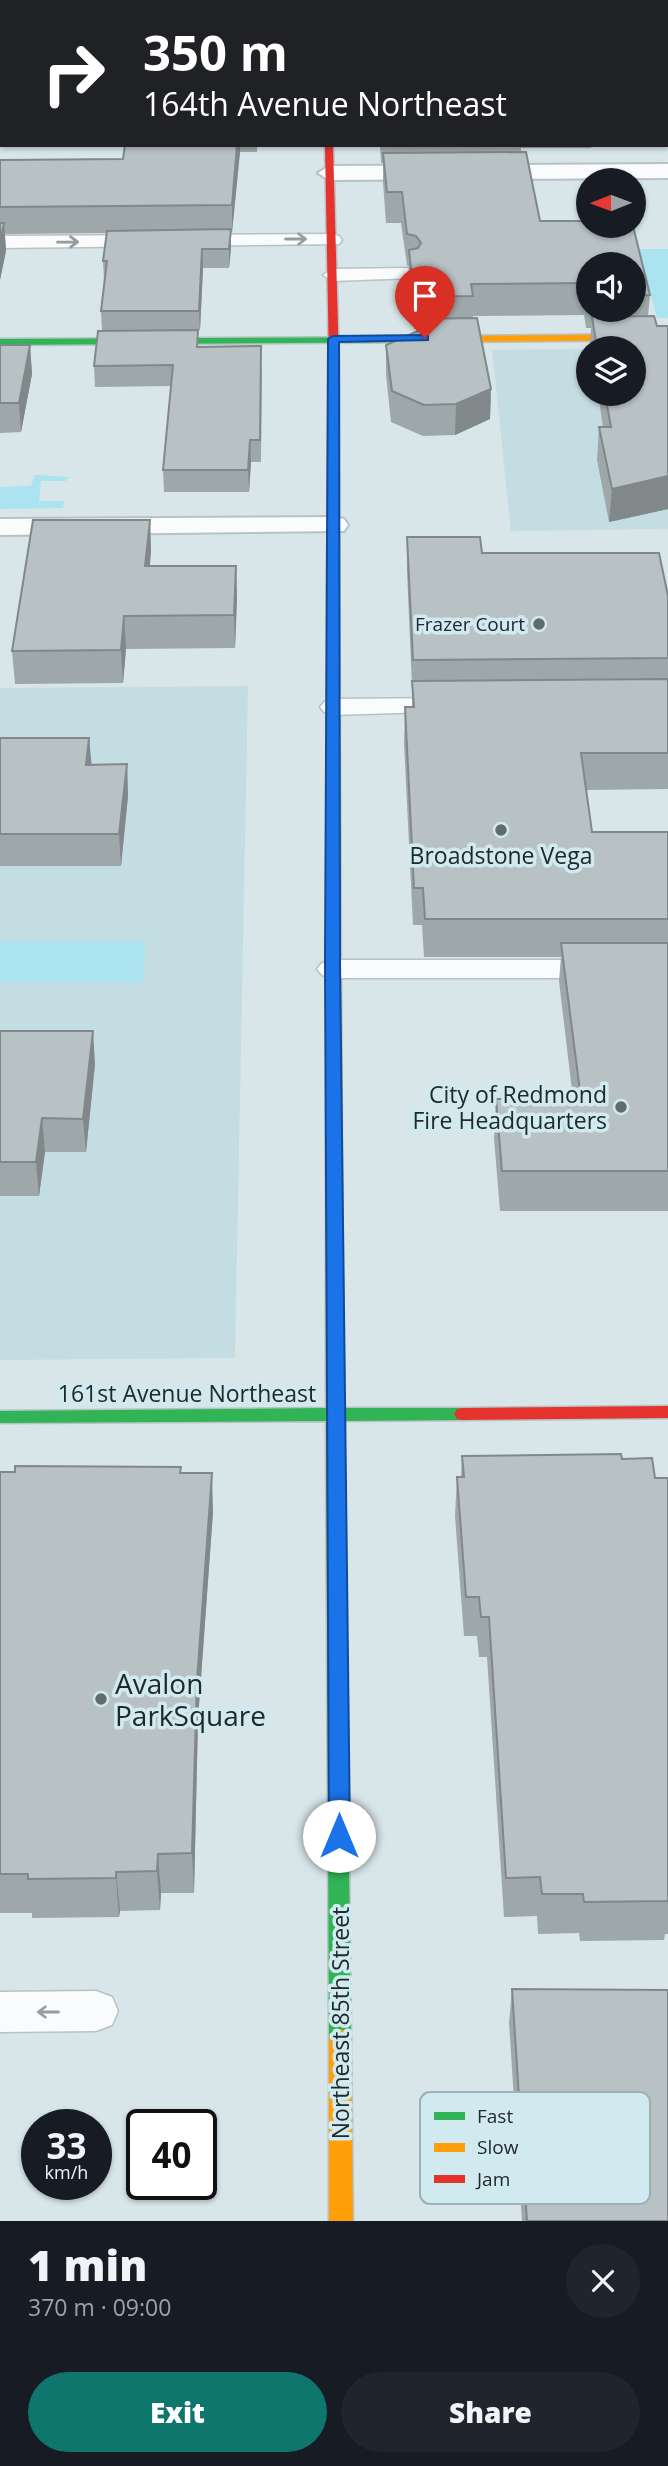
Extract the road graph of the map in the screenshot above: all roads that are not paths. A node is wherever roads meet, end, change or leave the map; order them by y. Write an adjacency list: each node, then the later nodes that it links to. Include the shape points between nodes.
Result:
1 (329, 147): 3 (street, Northeast 85th Street)
2 (668, 171): 3 (street)
3 (329, 173): 4 (street, Northeast 85th Street)
4 (332, 240): 5 (lane, one-way to 4); 7 (street, Northeast 85th Street)
5 (0, 242)
6 (408, 274): 7 (lane)
7 (333, 275): 9 (street, Northeast 85th Street)
8 (668, 337): 9 (street)
9 (333, 339): 10 (street); 11 (street, Northeast 85th Street)
10 (0, 342)
11 (334, 524): 12 (street); 14 (street, Northeast 85th Street)
12 (0, 527)
13 (480, 706): 14 (lane)
14 (333, 707): 15 (street, Northeast 85th Street)
15 (332, 969): 16 (lane); 18 (street, Northeast 85th Street)
16 (668, 969)
17 (668, 1412): 18 (street, 161st Avenue Northeast)
18 (337, 1415): 19 (street, 161st Avenue Northeast); 22 (street, Northeast 85th Street)
19 (0, 1417)
20 (96, 2011): 21 (lane, one-way to 21)
21 (0, 2012)
22 (341, 2221)

